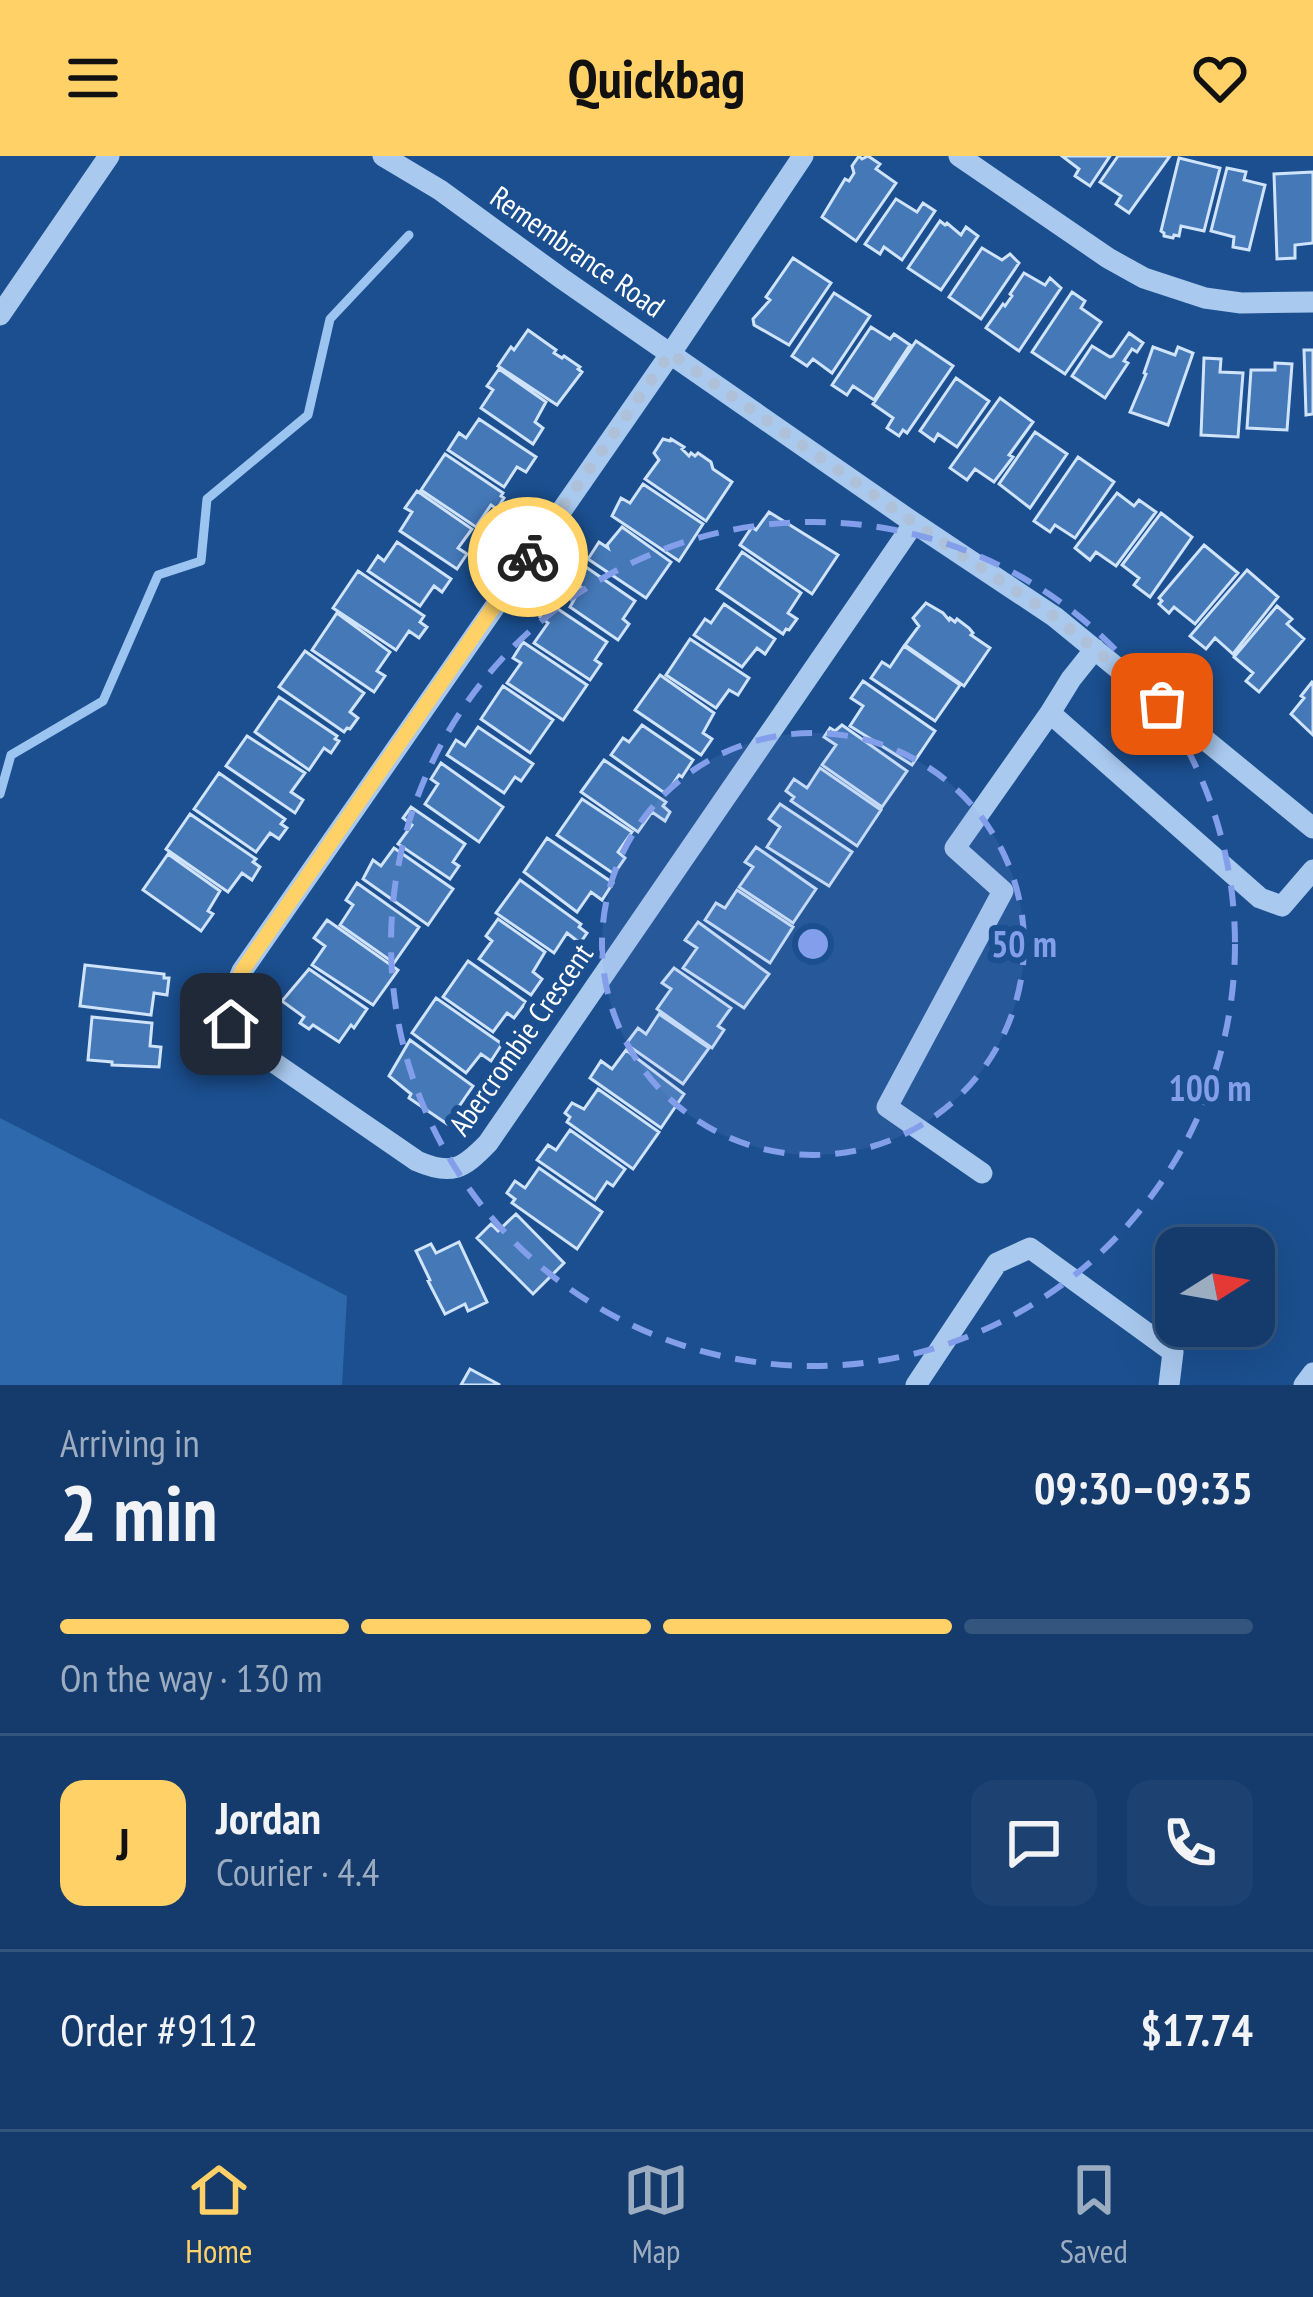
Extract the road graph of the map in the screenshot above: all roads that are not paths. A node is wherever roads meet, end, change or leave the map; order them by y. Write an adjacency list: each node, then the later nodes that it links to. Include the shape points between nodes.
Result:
1 (109, 156): 6 (street)
2 (383, 156): 7 (street, Remembrance Road)
3 (803, 156): 7 (street)
4 (959, 156): 5 (street, via 1144,278 1205,298)
5 (1313, 302)
6 (0, 315)
7 (670, 353): 8 (street, Remembrance Road); 8 (street, Abercrombie Crescent, via 242,971 230,1000 231,1024 244,1042 417,1161 435,1169 470,1161)
8 (914, 523): 9 (street, Remembrance Road)
9 (1095, 649): 10 (street); 11 (street, Remembrance Road)
10 (1050, 713): 12 (street, via 1260,898 1282,905); 13 (street, via 955,848 1004,891 887,1106)
11 (1313, 828)
12 (1313, 870)
13 (982, 1173)
14 (1313, 1373): 17 (street)
15 (916, 1385): 16 (street, via 997,1263 1030,1248 1173,1352)
16 (1168, 1385)
17 (1304, 1385)

